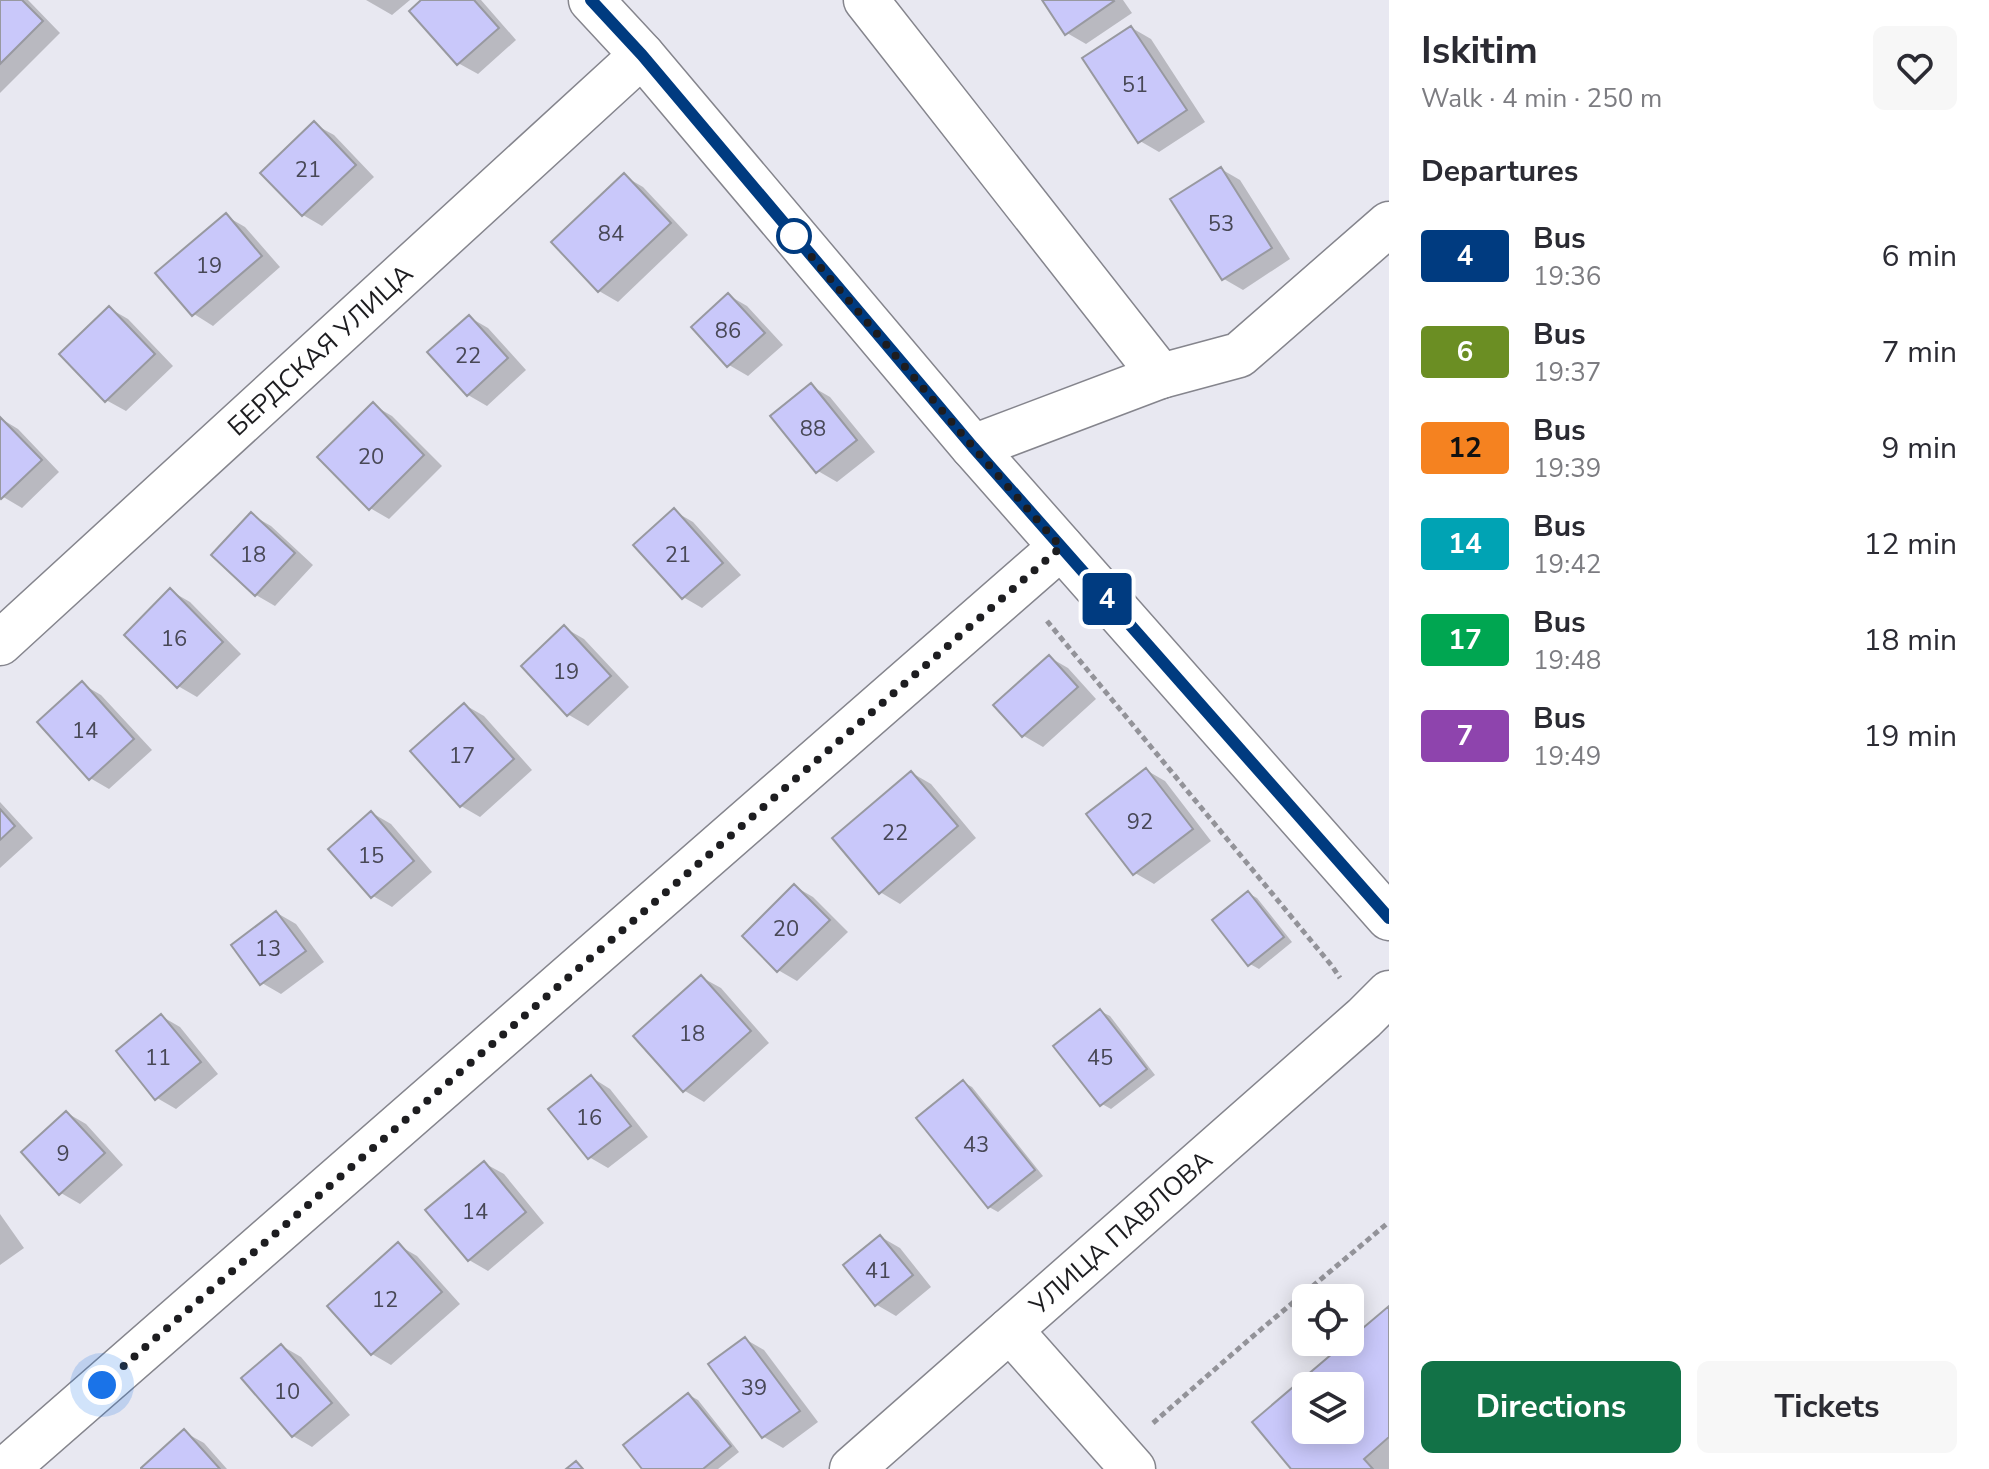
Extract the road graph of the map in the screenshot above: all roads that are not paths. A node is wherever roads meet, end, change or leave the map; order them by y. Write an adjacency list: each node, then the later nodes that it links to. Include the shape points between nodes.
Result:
1 (591, 0): 3 (street)
2 (866, 0): 5 (street)
3 (642, 55): 6 (street); 8 (street, БЕРДСКАЯ УЛИЦА)
4 (1389, 224): 5 (street, via 1239,355)
5 (1161, 376): 6 (street)
6 (973, 447): 7 (street)
7 (1061, 547): 9 (street); 13 (street)
8 (0, 643)
9 (1389, 918)
10 (1389, 993): 11 (street, УЛИЦА ПАВЛОВА)
11 (1010, 1330): 12 (street); 14 (street, УЛИЦА ПАВЛОВА)
12 (1126, 1461)
13 (6, 1469)
14 (852, 1469)

